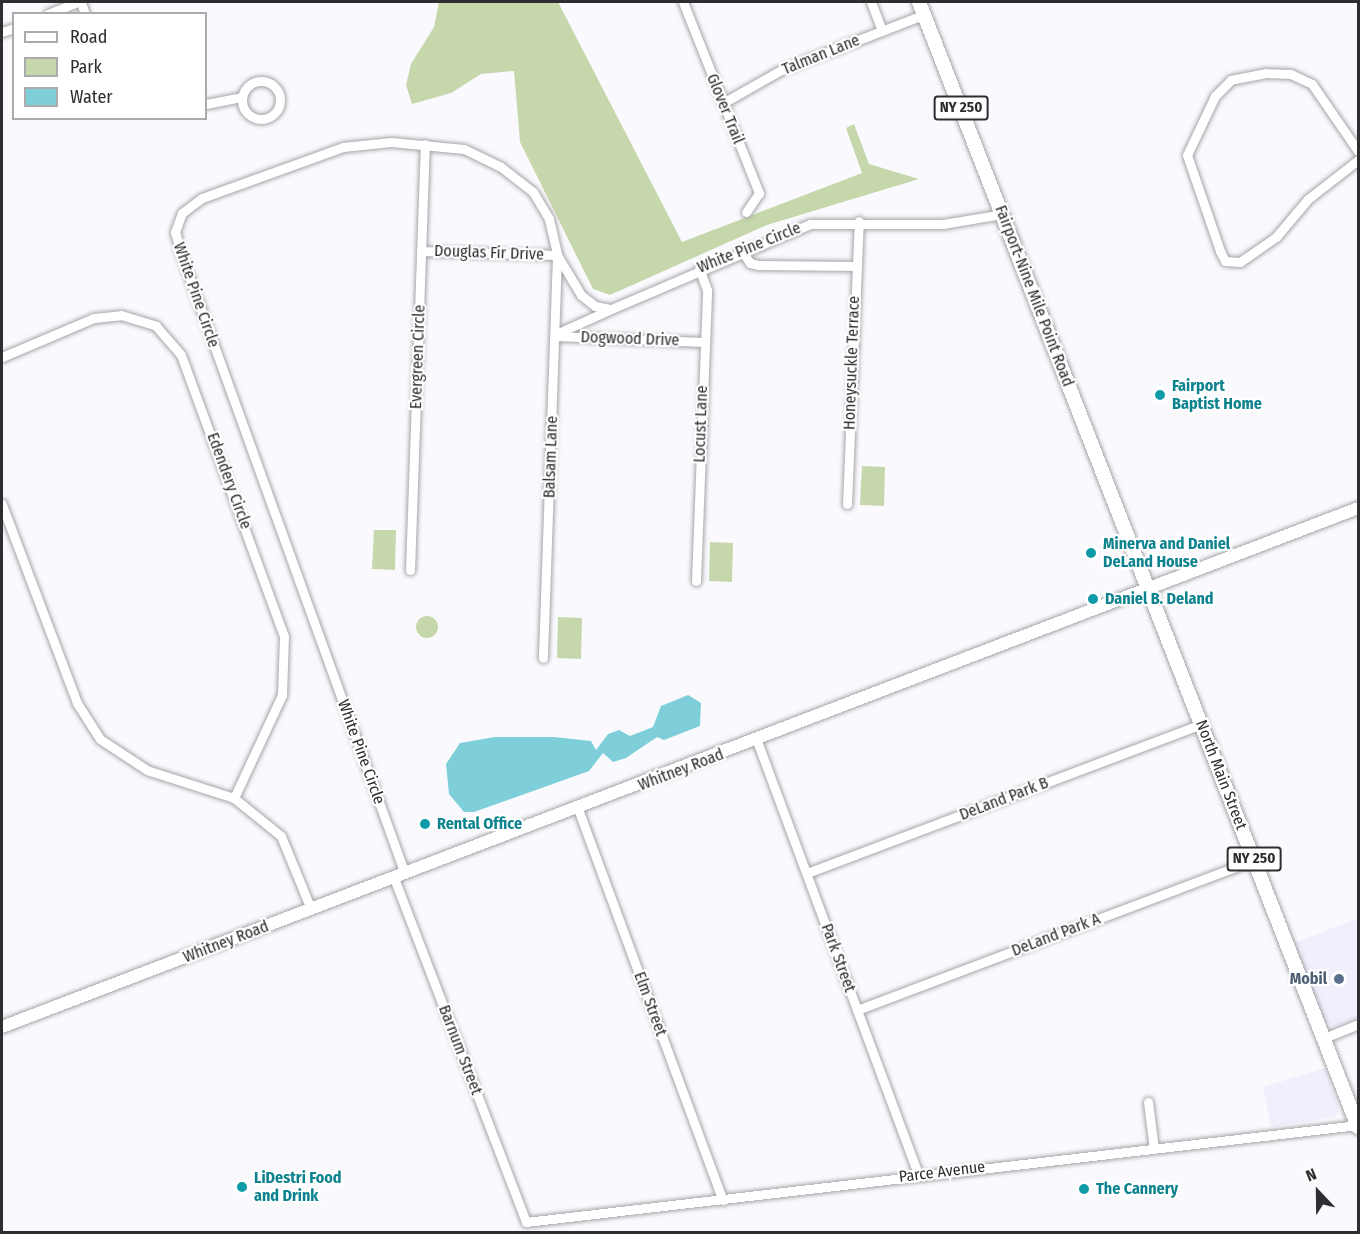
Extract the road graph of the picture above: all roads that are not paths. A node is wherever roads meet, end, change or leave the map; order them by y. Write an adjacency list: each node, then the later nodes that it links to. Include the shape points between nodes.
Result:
1 (79, 2): 5 (street)
2 (683, 2): 8 (street, Glover Trail)
3 (871, 2): 6 (street)
4 (921, 8): 6 (street, Talman Lane); 14 (main road, Fairport-Nine Mile Point Road / NY 250)
5 (53, 12)
6 (882, 31): 8 (street, Talman Lane, via 781,70)
7 (242, 97): 7 (street, via 248,114 260,119 276,111 280,99 276,87 259,81); 9 (street)
8 (723, 103): 13 (street, Glover Trail, via 759,193)
9 (207, 104)
10 (425, 144): 17 (street, Evergreen Circle); 18 (street, White Pine Circle, via 474,153 526,184 549,219); 38 (street, White Pine Circle, via 366,143 320,154 194,202 182,213 175,232)
11 (1359, 151): 12 (street, via 1312,84 1291,74 1266,73 1231,80 1215,96 1187,155 1220,251 1225,261 1240,262 1276,237 1308,199)
12 (1359, 160)
13 (746, 212)
14 (1003, 214): 15 (street, White Pine Circle, via 932,225); 30 (main road, Fairport-Nine Mile Point Road / NY 250)
15 (859, 221): 16 (street, White Pine Circle, via 810,224); 19 (street, Honeysuckle Terrace)
16 (741, 250): 19 (street, via 750,263 759,265); 20 (street, White Pine Circle)
17 (422, 251): 18 (street, Douglas Fir Drive); 28 (street, Evergreen Circle)
18 (557, 255): 21 (street, White Pine Circle, via 588,302); 22 (street, Balsam Lane)
19 (856, 266): 26 (street, Honeysuckle Terrace)
20 (699, 268): 21 (street, White Pine Circle); 23 (street, Locust Lane, via 707,290)
21 (611, 309): 22 (street, White Pine Circle)
22 (555, 335): 23 (street, Dogwood Drive); 31 (street, Balsam Lane)
23 (704, 342): 29 (street, Locust Lane)
24 (2, 357): 34 (street, Edendery Circle, via 94,318 121,315 156,326 182,355 284,636 282,695)
25 (2, 504): 34 (street, via 92,728 132,764)
26 (847, 504)
27 (1359, 508): 30 (main road, Whitney Road)
28 (410, 570)
29 (696, 581)
30 (1149, 590): 32 (main road, North Main Street / NY 250); 33 (main road, Whitney Road)
31 (543, 658)
32 (1201, 724): 36 (main road, North Main Street / NY 250); 37 (street, DeLand Park B)
33 (757, 741): 35 (main road, Whitney Road); 37 (street, Park Street)
34 (234, 798): 39 (street, via 281,836)
35 (578, 809): 38 (main road, Whitney Road); 48 (street, Elm Street)
36 (1254, 860): 40 (street, DeLand Park A); 43 (main road, North Main Street / NY 250)
37 (807, 873): 40 (street, Park Street)
38 (400, 876): 39 (main road, Whitney Road); 49 (street, Barnum Street)
39 (311, 909): 42 (main road, Whitney Road)
40 (857, 1010): 47 (street, Park Street)
41 (1359, 1024): 43 (street)
42 (2, 1027)
43 (1324, 1038): 45 (main road, North Main Street / NY 250)
44 (1148, 1102): 46 (street)
45 (1358, 1126): 46 (street, Parce Avenue)
46 (1154, 1149): 47 (street, Parce Avenue)
47 (918, 1175): 48 (street, Parce Avenue)
48 (723, 1200): 49 (street, Parce Avenue)
49 (526, 1222)

